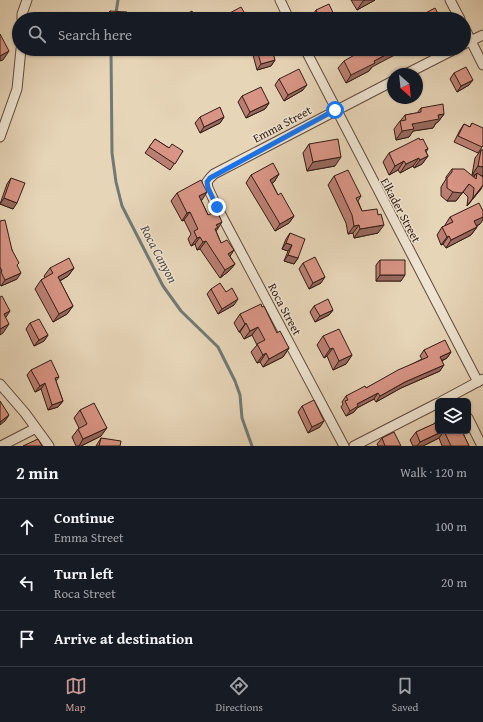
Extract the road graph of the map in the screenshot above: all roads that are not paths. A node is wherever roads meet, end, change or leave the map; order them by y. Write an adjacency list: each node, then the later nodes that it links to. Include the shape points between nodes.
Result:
1 (27, 0): 4 (street)
2 (450, 0): 6 (street)
3 (284, 1): 5 (street)
4 (23, 12)
5 (288, 12)
6 (456, 12)
7 (483, 35): 8 (street)
8 (471, 41)
9 (471, 47): 13 (street)
10 (20, 56): 17 (street, via 17,89)
11 (308, 56): 16 (street, Elkader Street)
12 (441, 56): 14 (street)
13 (483, 65)
14 (418, 68)
15 (387, 83): 16 (street, Emma Street)
16 (335, 110): 18 (street, Emma Street, via 214,174); 19 (street, Elkader Street)
17 (0, 137)
18 (207, 182): 27 (street, Roca Street, via 217,207)
19 (481, 380): 21 (street)
20 (0, 384): 24 (street)
21 (457, 397)
22 (435, 405): 28 (street)
23 (471, 424): 29 (street)
24 (36, 428): 25 (street); 26 (street)
25 (1, 446)
26 (49, 446)
27 (344, 446)
28 (354, 446)
29 (482, 446)

